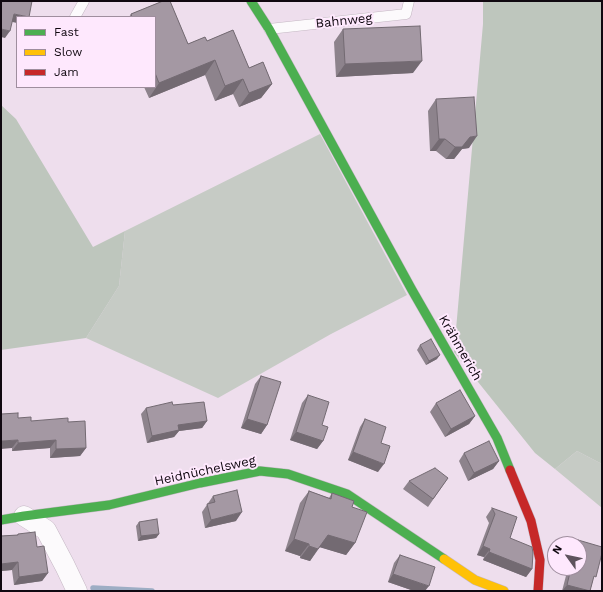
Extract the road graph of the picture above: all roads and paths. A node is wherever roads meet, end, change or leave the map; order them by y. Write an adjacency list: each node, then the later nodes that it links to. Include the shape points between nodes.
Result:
1 (84, 1): 4 (lane)
2 (251, 1): 5 (street)
3 (409, 1): 5 (lane, Bahnweg, via 406,14)
4 (76, 16)
5 (269, 29): 10 (street, Krähmerich, via 412,290 497,438 531,521 540,560)
6 (24, 516): 7 (street, Heidnüchelsweg); 8 (street, via 46,530); 9 (street, Heidnüchelsweg, via 109,505 260,471 288,474 347,494 475,580)
7 (1, 520)
8 (77, 591)
9 (504, 591)
10 (538, 591)

